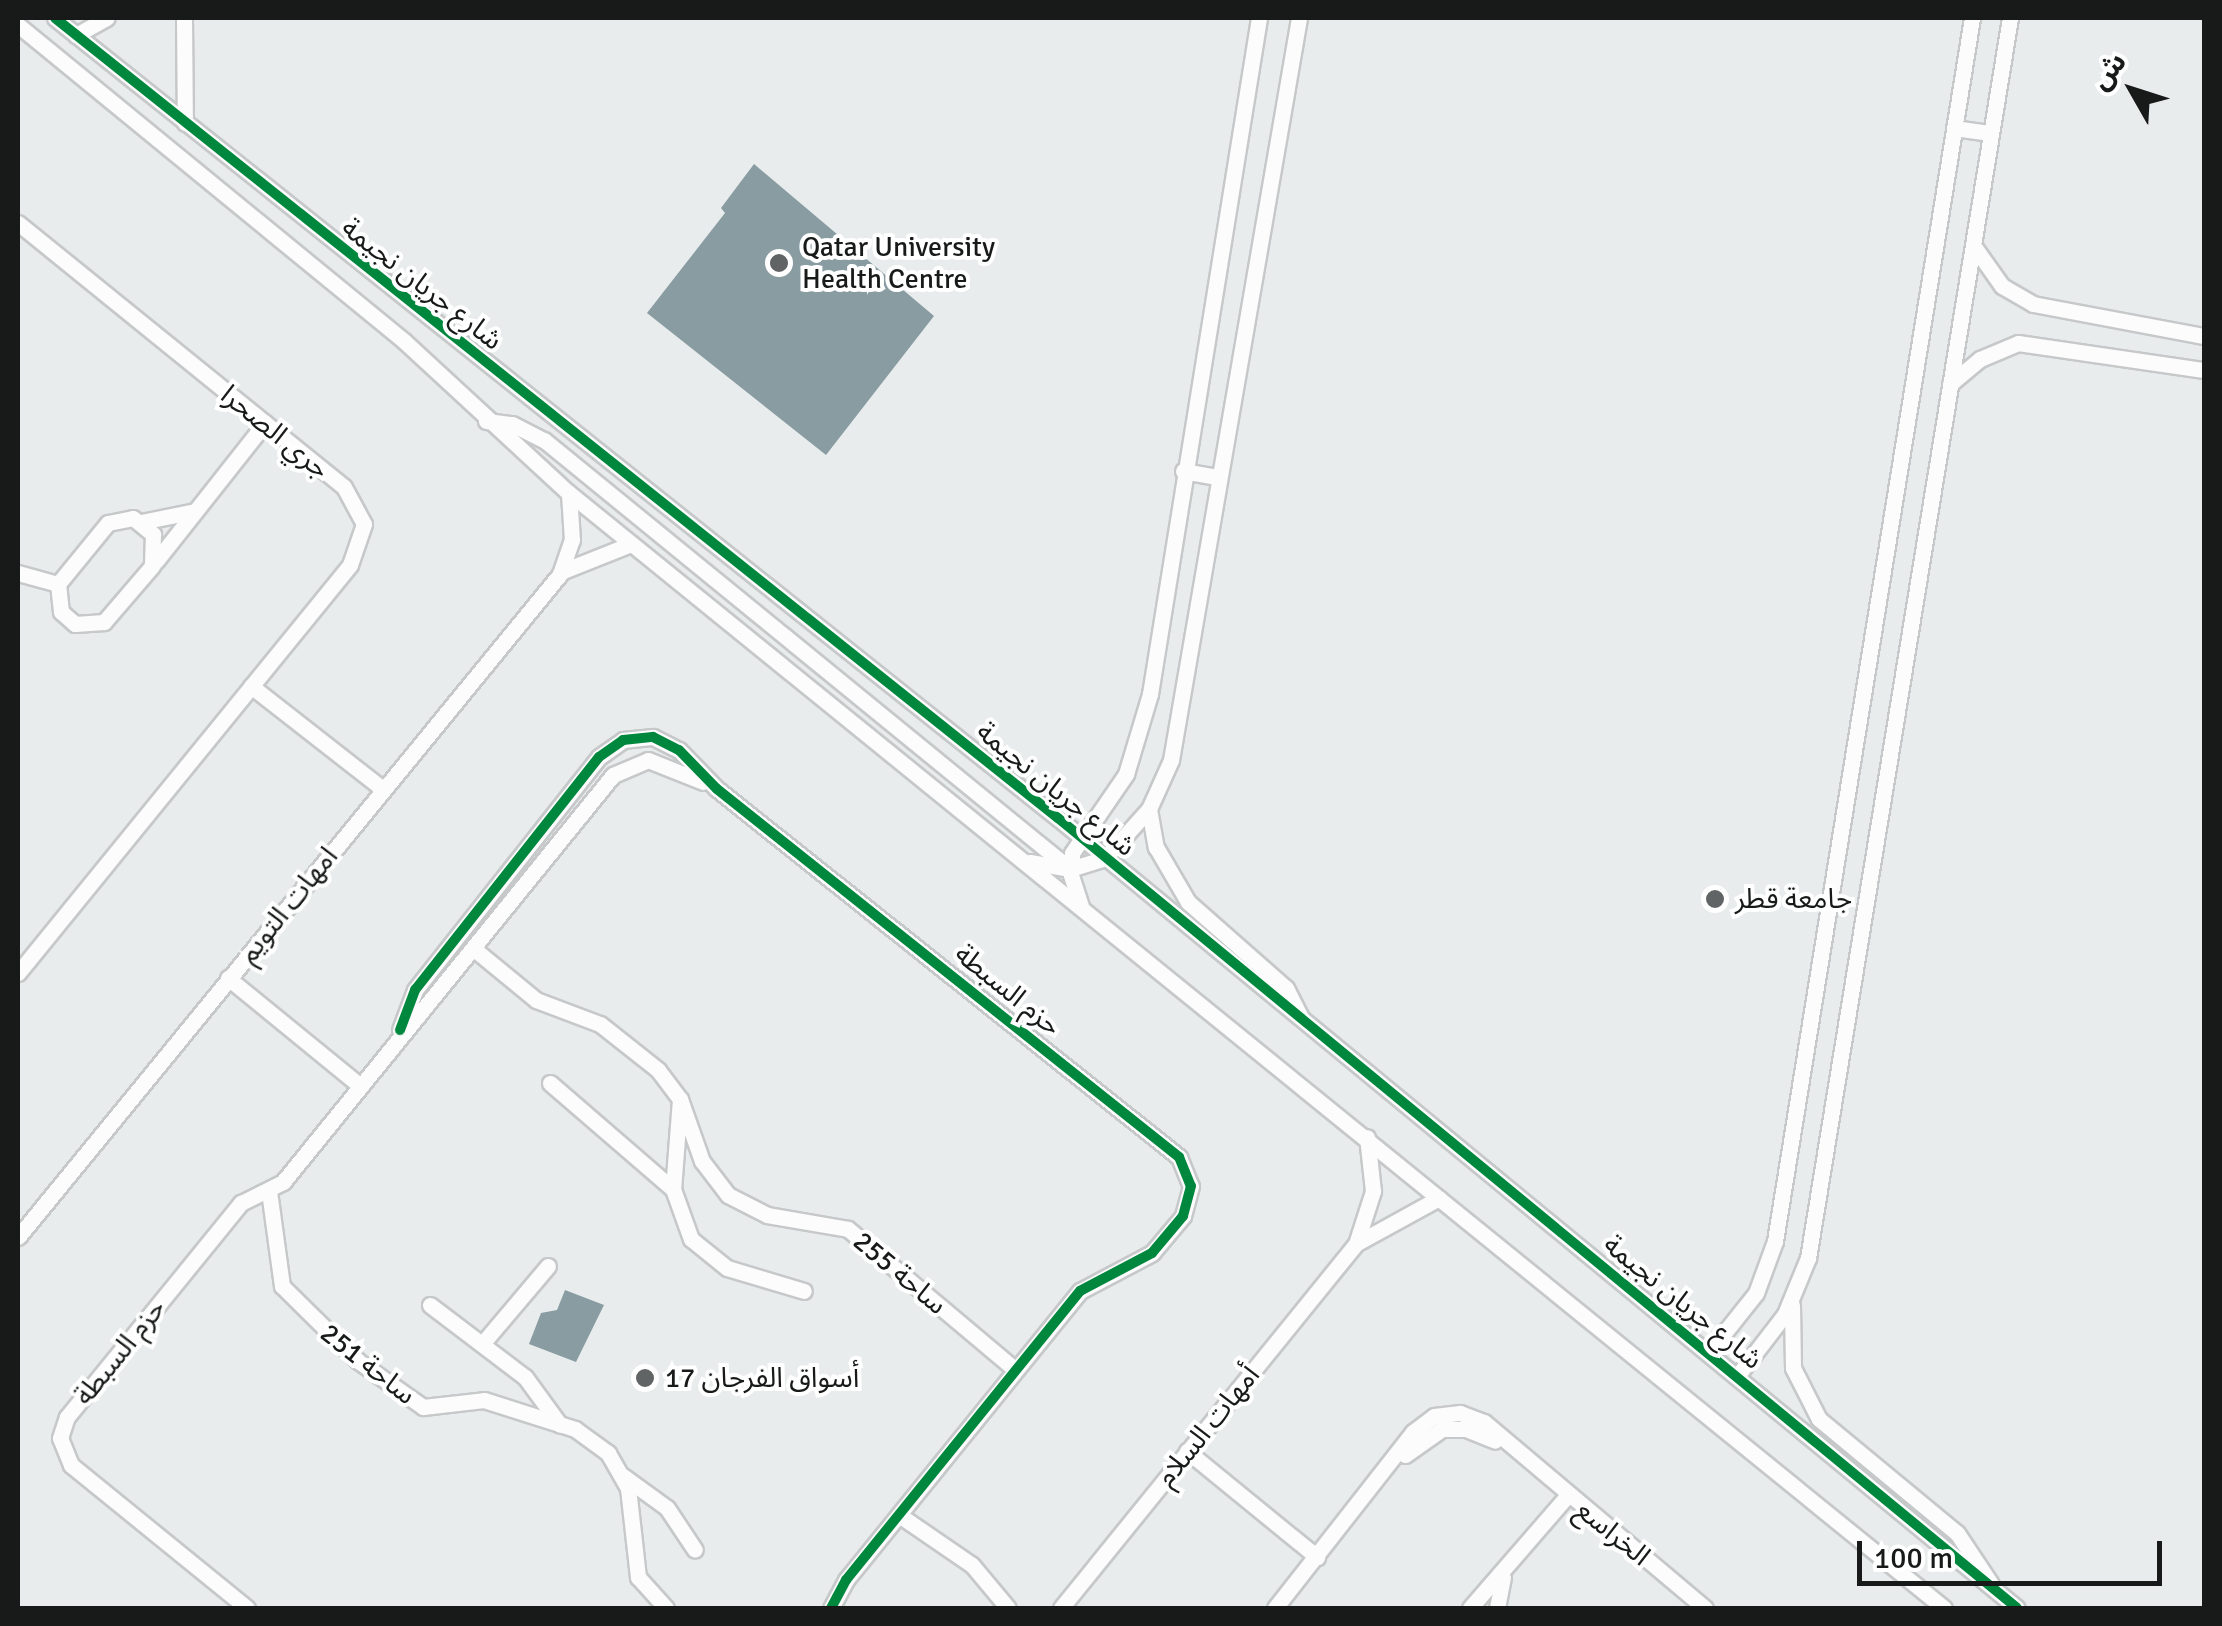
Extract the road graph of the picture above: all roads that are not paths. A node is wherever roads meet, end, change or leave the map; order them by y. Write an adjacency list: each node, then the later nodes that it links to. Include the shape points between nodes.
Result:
1 (55, 18): 9 (street, شارع جريان نجيمة)
2 (107, 18): 9 (street)
3 (184, 18): 10 (street)
4 (1260, 18): 20 (street)
5 (1299, 18): 21 (street)
6 (1972, 18): 11 (street)
7 (2010, 18): 12 (street)
8 (18, 25): 18 (street, شارع جريان نجيمة, via 404,341)
9 (76, 35): 10 (street, شارع جريان نجيمة)
10 (185, 123): 38 (street, شارع جريان نجيمة)
11 (1954, 128): 12 (street); 30 (street)
12 (1991, 133): 14 (street)
13 (18, 222): 19 (street, جري الصحرا)
14 (1973, 246): 15 (street, via 2002,286 2033,304); 17 (street)
15 (2204, 336)
16 (2204, 370): 17 (street, via 2018,343 1980,360)
17 (1950, 384): 31 (street)
18 (485, 421): 22 (street, شارع جريان نجيمة); 43 (street, via 512,424 544,440)
19 (265, 423): 23 (street); 32 (street, جري الصحرا, via 352,494 364,535 357,556)
20 (1182, 471): 21 (street); 38 (street, via 1141,737 1115,791)
21 (1218, 478): 37 (street, via 1185,698 1171,760)
22 (569, 493): 25 (street, شارع جريان نجيمة); 28 (street, امهات التويم, via 572,540)
23 (194, 511): 24 (street); 26 (street)
24 (142, 522): 26 (street, via 156,542); 29 (street, via 108,523)
25 (631, 544): 28 (street, امهات التويم, via 589,555); 42 (street, شارع جريان نجيمة)
26 (152, 566): 29 (street, via 111,616 94,626 67,620 57,603)
27 (18, 573): 29 (street)
28 (560, 574): 35 (street, امهات التويم)
29 (58, 584)
30 (1870, 665): 31 (street); 66 (street, via 1775,1241 1756,1293)
31 (1903, 671): 63 (street, via 1813,1227)
32 (251, 686): 35 (street); 48 (street, جري الصحرا)
33 (611, 748): 34 (street); 36 (street, حزم السبطة, via 638,736 667,742); 39 (street, حزم السبطة)
34 (624, 766): 36 (street, حزم السبطة, via 662,762); 40 (street, حزم السبطة)
35 (383, 789): 49 (street, امهات التويم)
36 (717, 789): 67 (street, حزم السبطة, via 1185,1166 1187,1207 1161,1244 1141,1261 1091,1281)
37 (1149, 810): 41 (street); 50 (street, via 1156,847 1188,902 1286,988)
38 (1079, 836): 41 (street, شارع جريان نجيمة); 43 (street)
39 (534, 840): 40 (street); 44 (street, حزم السبطة)
40 (550, 852): 46 (street, حزم السبطة)
41 (1105, 858): 43 (street); 50 (street, شارع جريان نجيمة)
42 (1022, 860): 43 (street); 45 (street, شارع جريان نجيمة)
43 (1070, 868): 45 (street)
44 (484, 902): 46 (street); 51 (street, حزم السبطة, via 415,990)
45 (1082, 908): 55 (street, شارع جريان نجيمة)
46 (500, 915): 47 (street, حزم السبطة)
47 (474, 949): 51 (street, حزم السبطة); 54 (street, via 546,1006 608,1029 658,1070)
48 (18, 974)
49 (228, 978): 53 (street); 59 (street, امهات التويم)
50 (1302, 1021): 66 (street, شارع جريان نجيمة)
51 (400, 1030): 53 (street, حزم السبطة)
52 (550, 1083): 56 (street)
53 (359, 1085): 57 (street, حزم السبطة)
54 (680, 1099): 56 (street); 67 (street, ساحة 255, via 718,1185 767,1215 848,1229)
55 (1367, 1137): 58 (street, شارع جريان نجيمة); 60 (street, أمهات السلام, via 1373,1190)
56 (674, 1189): 62 (street, via 683,1226 714,1261)
57 (269, 1191): 69 (street, ساحة 251, via 282,1286 358,1361 424,1407 484,1400); 78 (street, حزم السبطة, via 241,1204 73,1408 60,1438 71,1465)
58 (1439, 1198): 60 (street, أمهات السلام); 87 (street, شارع جريان نجيمة)
59 (18, 1237)
60 (1356, 1244): 70 (street, أمهات السلام)
61 (548, 1266): 65 (street)
62 (804, 1291)
63 (1793, 1297): 68 (street); 77 (street, via 1793,1368 1819,1419 1958,1533)
64 (430, 1304): 65 (street)
65 (482, 1344): 69 (street, via 534,1386)
66 (1708, 1352): 68 (street, شارع جريان نجيمة)
67 (1014, 1369): 73 (street, حزم السبطة)
68 (1738, 1376): 77 (street, شارع جريان نجيمة)
69 (560, 1425): 71 (street, via 598,1443)
70 (1187, 1451): 75 (street); 82 (street, أمهات السلام)
71 (623, 1476): 74 (street, via 667,1508); 79 (street, via 638,1576)
72 (1567, 1496): 75 (street, الخراسع, via 1484,1422 1446,1413 1422,1423); 76 (street); 86 (street, الخراسع)
73 (899, 1515): 80 (street, حزم السبطة); 81 (street, via 972,1565)
74 (696, 1550)
75 (1318, 1557): 83 (street, الخراسع)
76 (1503, 1578): 84 (street); 85 (street)
77 (1992, 1588): 88 (street, شارع جريان نجيمة)
78 (247, 1608)
79 (666, 1608)
80 (831, 1608)
81 (1008, 1608)
82 (1060, 1608)
83 (1275, 1608)
84 (1470, 1608)
85 (1497, 1608)
86 (1705, 1608)
87 (1944, 1608)
88 (2017, 1608)

